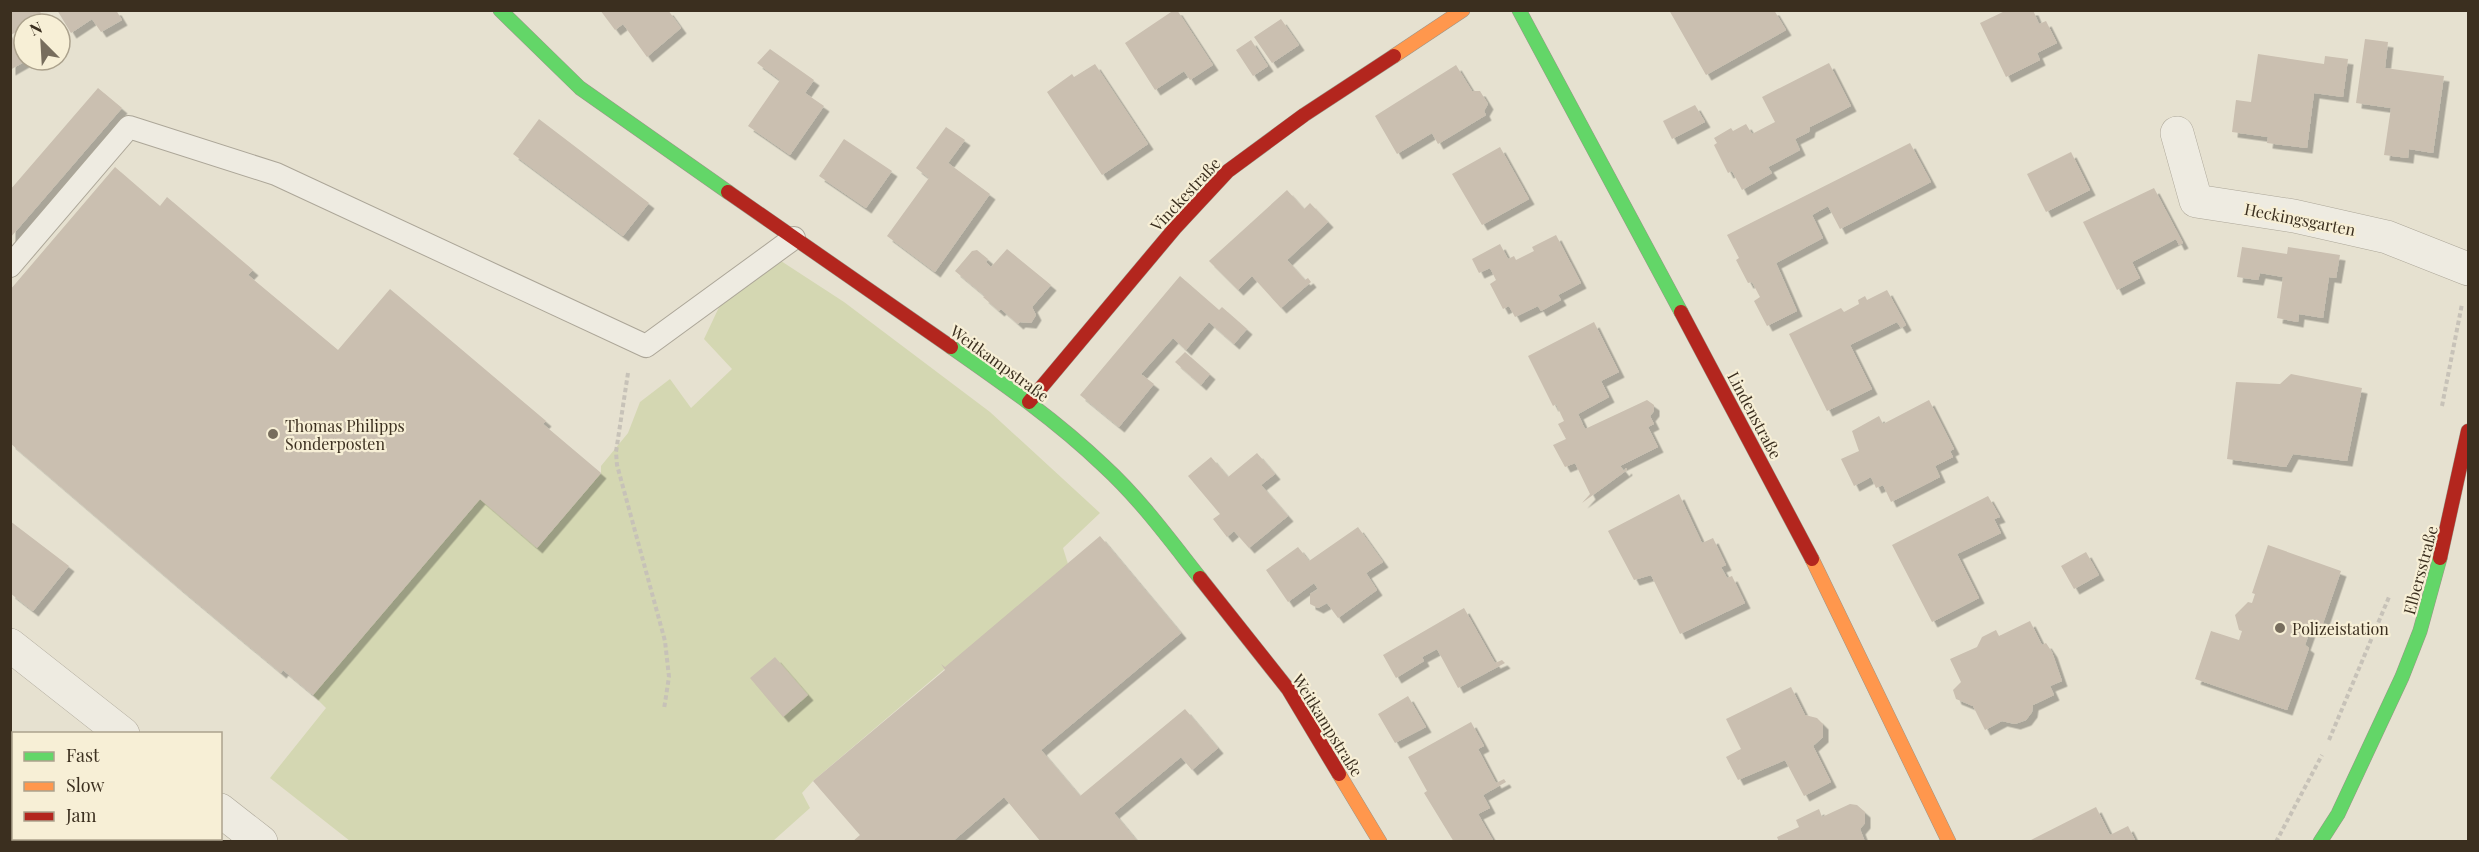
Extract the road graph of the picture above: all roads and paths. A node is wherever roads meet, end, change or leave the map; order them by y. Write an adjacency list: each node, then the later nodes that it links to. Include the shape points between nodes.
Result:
1 (500, 10): 5 (street, Weitkampstraße, via 580,88)
2 (1463, 10): 9 (street, Vinckestraße, via 1228,171)
3 (1519, 10): 21 (street, Lindenstraße, via 1798,530)
4 (2177, 133): 7 (street, Heckingsgarten, via 2196,201 2294,216 2387,237)
5 (794, 238): 8 (lane, via 646,346); 9 (street, Weitkampstraße)
6 (10, 266): 8 (lane, via 129,127 276,174)
7 (2468, 269): 10 (path)
8 (633, 340): 14 (path, via 616,465 665,641 669,677)
9 (1029, 402): 20 (street, Weitkampstraße, via 1105,466 1150,515 1288,689)
10 (2440, 417)
11 (2469, 431): 23 (street, Elbersstraße, via 2420,631 2343,803)
12 (2392, 588): 16 (path)
13 (10, 645): 15 (street)
14 (664, 709)
15 (120, 732)
16 (2329, 741)
17 (2324, 751): 22 (path)
18 (222, 812): 19 (street)
19 (261, 842)
20 (1380, 842)
21 (1949, 842)
22 (2276, 842)
23 (2320, 842)

